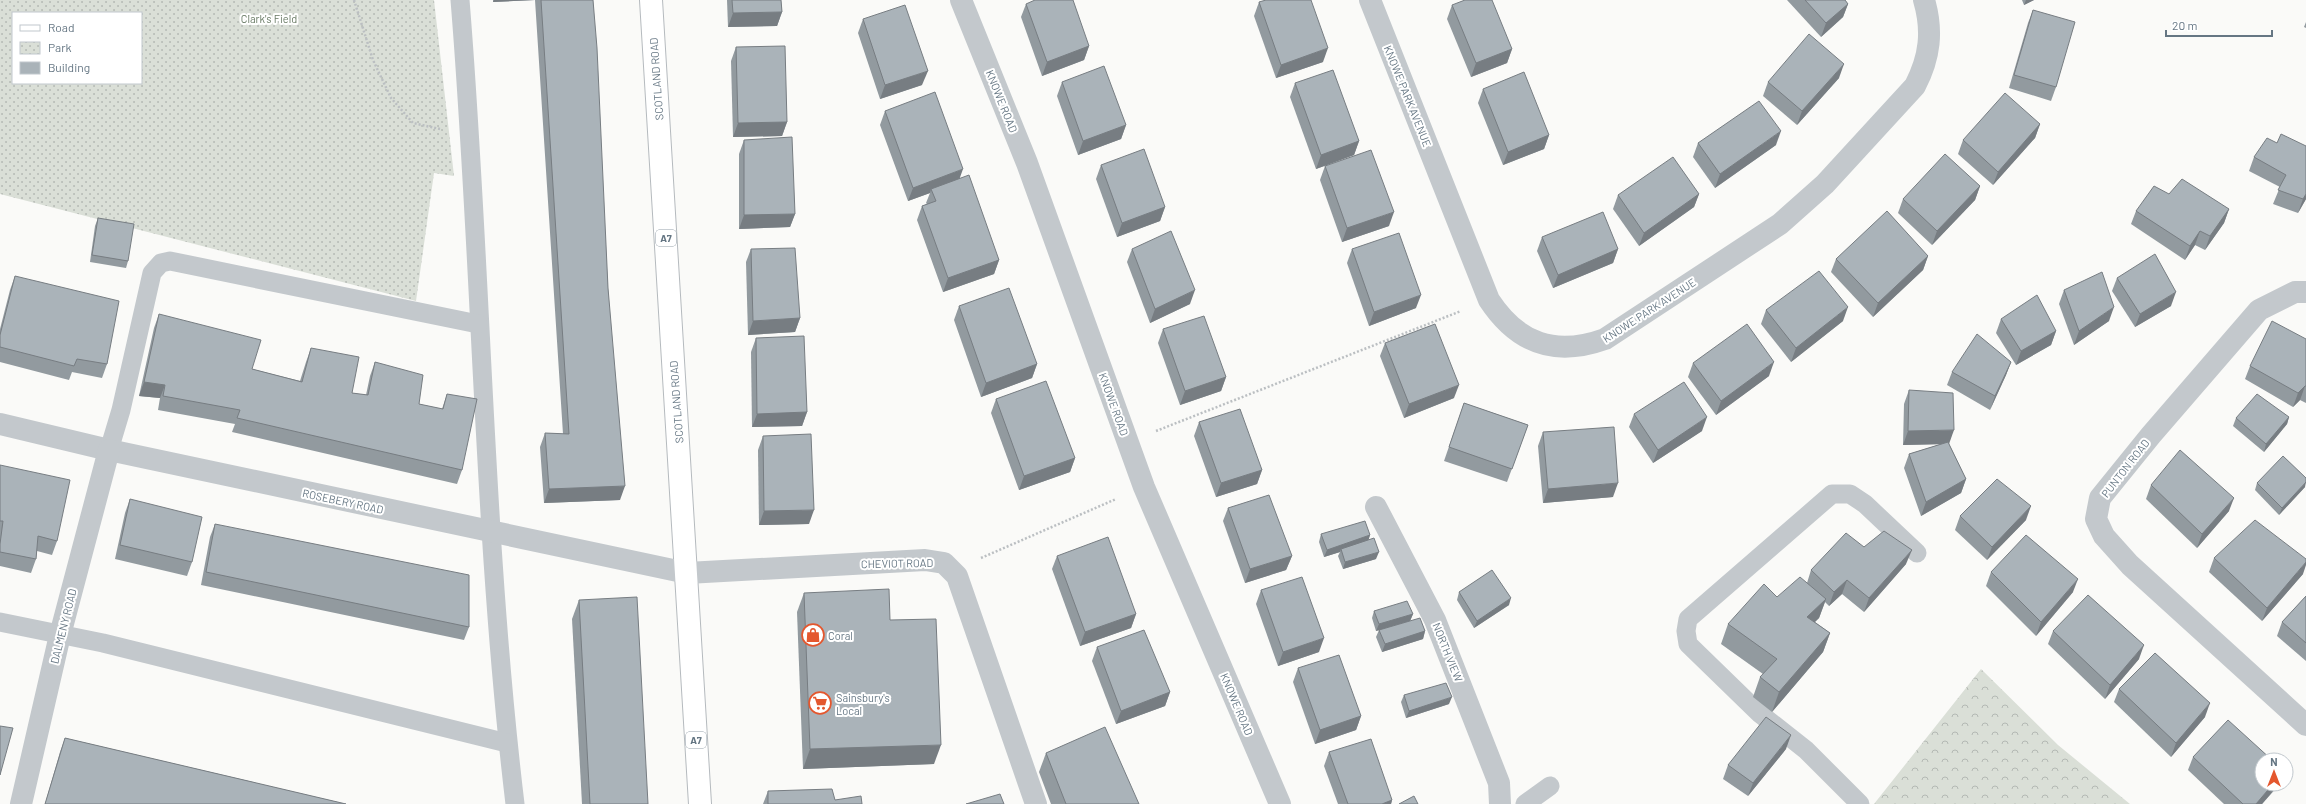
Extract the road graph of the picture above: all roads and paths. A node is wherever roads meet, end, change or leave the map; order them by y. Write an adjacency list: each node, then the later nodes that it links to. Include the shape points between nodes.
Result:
1 (354, 0): 7 (path, via 373,60 392,98 413,123 436,129)
2 (460, 0): 7 (lane)
3 (651, 0): 18 (main road, SCOTLAND ROAD / A7)
4 (961, 0): 12 (street, KNOWE ROAD, via 1027,163)
5 (1370, 0): 9 (street, KNOWE PARK AVENUE)
6 (1924, 0): 9 (street, KNOWE PARK AVENUE, via 1930,32 1929,50 1924,69 1915,86 1825,184 1780,224 1605,339 1587,346 1549,346 1531,340 1514,330)
7 (470, 128): 10 (lane)
8 (2306, 292): 22 (street, PUNTON ROAD, via 2295,292 2259,310 2100,498 2096,519 2104,536 2130,565)
9 (1489, 300): 12 (path)
10 (478, 324): 13 (lane, via 170,261 161,263 152,273 121,410); 16 (lane)
11 (0, 424): 13 (street, ROSEBERY ROAD)
12 (1128, 442): 14 (street, KNOWE ROAD)
13 (109, 450): 16 (street, ROSEBERY ROAD); 21 (street, DALMENY ROAD)
14 (1144, 486): 19 (path, via 990,553 968,564); 29 (street, KNOWE ROAD)
15 (1376, 507): 30 (street, NORTH VIEW, via 1435,620 1499,784)
16 (490, 533): 18 (street, ROSEBERY ROAD); 23 (lane)
17 (1917, 553): 32 (lane, via 1865,504 1850,494 1832,494 1688,619 1688,644 1759,712 1806,750)
18 (687, 574): 19 (street, CHEVIOT ROAD, via 925,560 944,563); 27 (main road, SCOTLAND ROAD / A7)
19 (957, 576): 28 (street, CHEVIOT ROAD)
20 (0, 622): 21 (lane)
21 (60, 635): 23 (lane, via 103,643); 25 (street, DALMENY ROAD)
22 (2306, 725)
23 (507, 743): 26 (lane)
24 (1550, 786): 31 (lane)
25 (21, 804)
26 (515, 804)
27 (700, 804)
28 (1036, 804)
29 (1280, 804)
30 (1500, 804)
31 (1525, 804)
32 (1860, 804)

